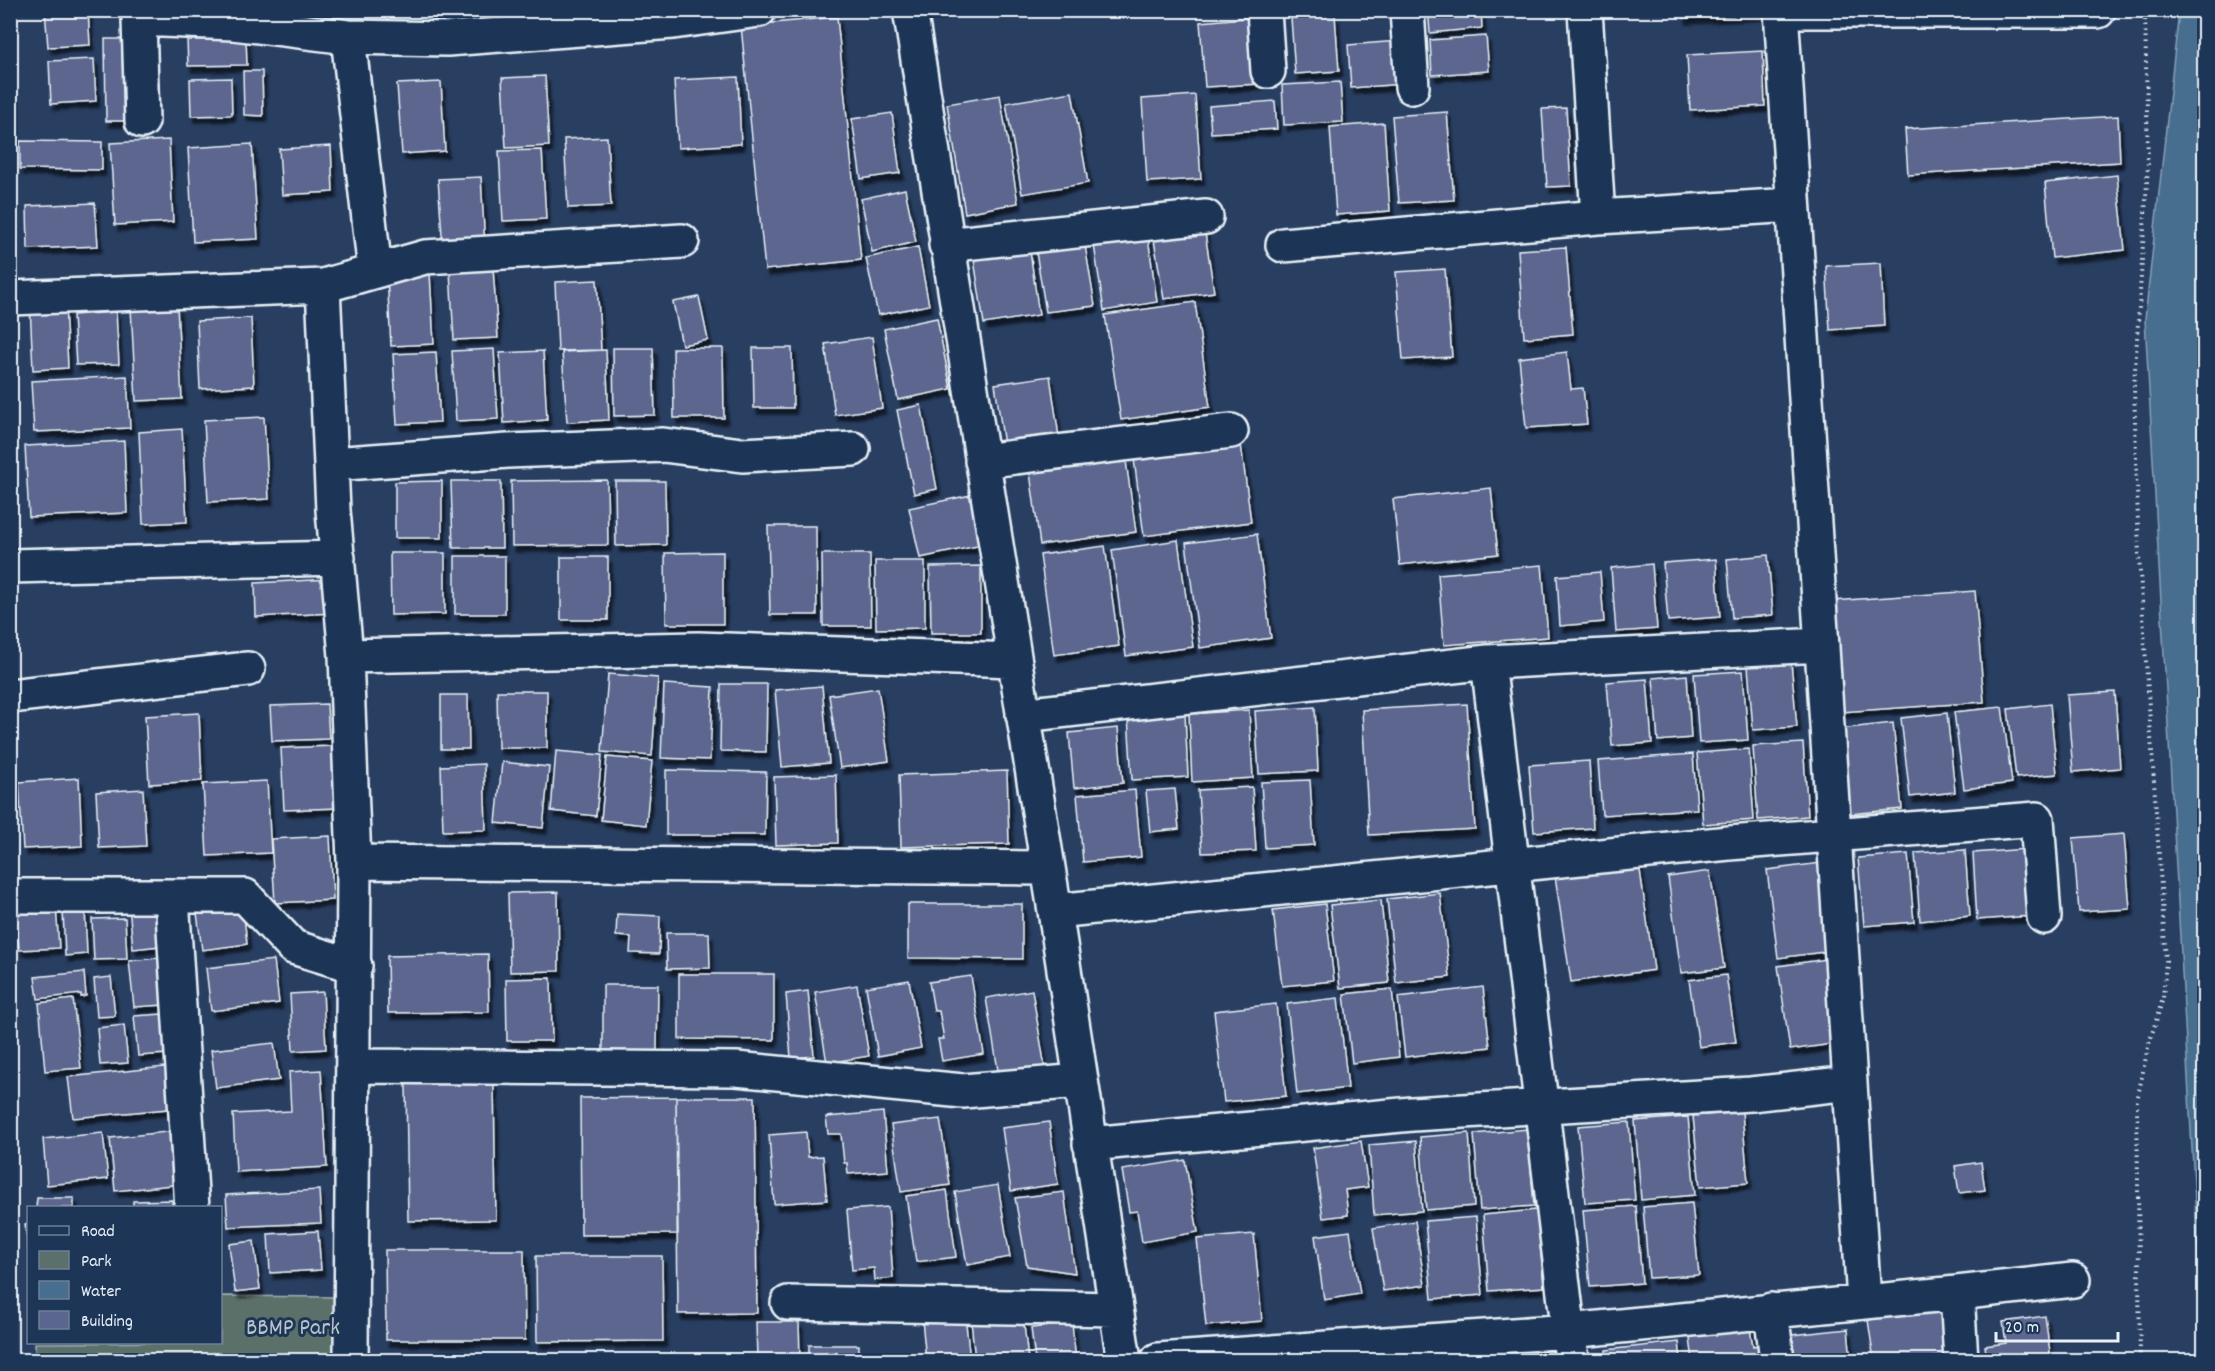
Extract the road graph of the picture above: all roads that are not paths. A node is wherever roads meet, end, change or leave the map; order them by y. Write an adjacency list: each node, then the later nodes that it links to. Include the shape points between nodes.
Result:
1 (759, 10): 8 (street, via 674,22 447,39)
2 (910, 10): 16 (street)
3 (1264, 10): 9 (street)
4 (1407, 10): 10 (street)
5 (1585, 10): 14 (street)
6 (1781, 11): 7 (street); 12 (street)
7 (2098, 11)
8 (348, 37): 11 (street, via 233,23 139,19); 18 (street)
9 (1268, 71)
10 (1412, 87)
11 (142, 121)
12 (1793, 205): 14 (street); 27 (street)
13 (1206, 216): 16 (street)
14 (1598, 217): 17 (street)
15 (682, 242): 18 (street, via 425,257)
16 (946, 245): 23 (street)
17 (1283, 245)
18 (375, 271): 19 (street)
19 (323, 286): 20 (street); 24 (street)
20 (10, 298)
21 (1231, 430): 23 (street)
22 (853, 449): 24 (street, via 742,455 663,445)
23 (982, 461): 29 (street)
24 (332, 464): 25 (street)
25 (338, 558): 26 (street); 28 (street)
26 (10, 566)
27 (1822, 645): 30 (street); 34 (street)
28 (346, 656): 29 (street, via 698,649); 35 (street)
29 (1014, 660): 33 (street)
30 (1488, 662): 33 (street); 36 (street)
31 (248, 669): 32 (street)
32 (10, 696)
33 (1023, 715): 37 (street)
34 (1834, 834): 36 (street); 41 (street, via 2037,819); 45 (street)
35 (354, 862): 37 (street); 42 (street)
36 (1512, 866): 40 (street); 46 (street)
37 (1048, 868): 40 (street)
38 (10, 897): 39 (street)
39 (172, 898): 42 (street, via 244,896 293,947); 48 (street)
40 (1055, 911): 44 (street)
41 (2044, 917)
42 (355, 966): 43 (street)
43 (354, 1066): 44 (street, via 736,1070 963,1091); 56 (street)
44 (1080, 1081): 47 (street)
45 (1850, 1083): 46 (street, via 1751,1094); 51 (street)
46 (1541, 1106): 47 (street); 55 (street)
47 (1090, 1144): 53 (street)
48 (192, 1206)
49 (2073, 1280): 50 (street)
50 (1957, 1293): 51 (street); 60 (street)
51 (1864, 1301): 54 (street)
52 (788, 1303): 53 (street)
53 (1116, 1309): 57 (street)
54 (1771, 1310): 55 (street); 59 (street)
55 (1570, 1346): 58 (street)
56 (351, 1360)
57 (1124, 1360)
58 (1158, 1360)
59 (1777, 1360)
60 (1961, 1360)

